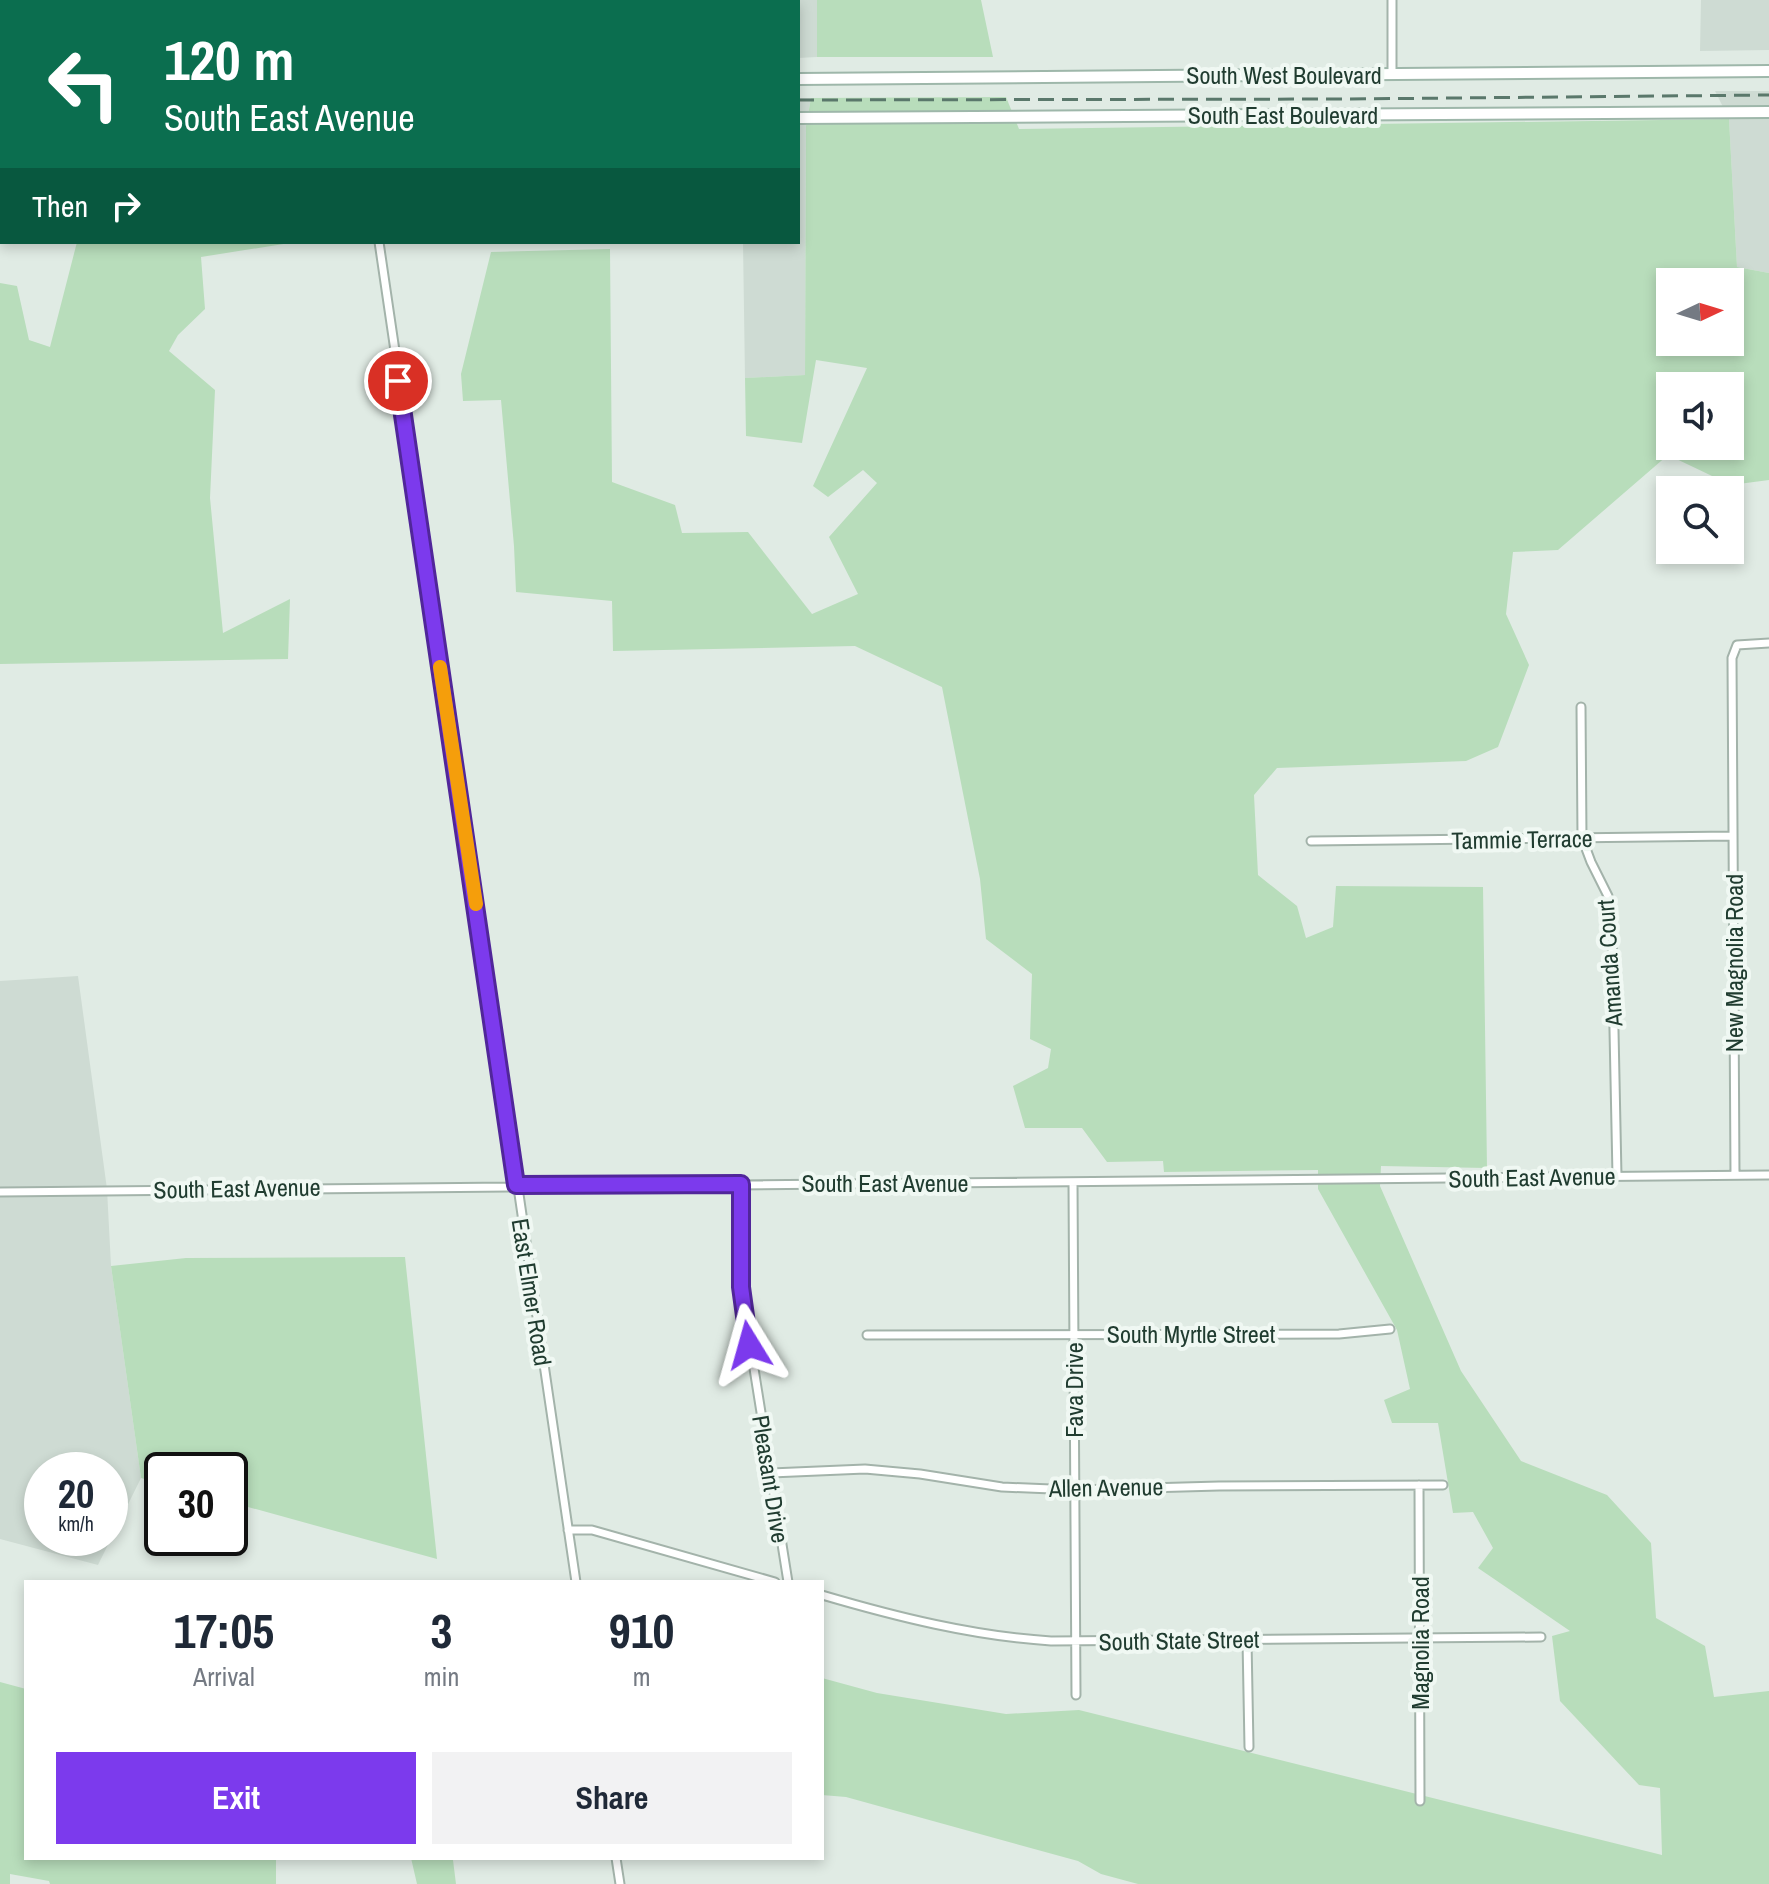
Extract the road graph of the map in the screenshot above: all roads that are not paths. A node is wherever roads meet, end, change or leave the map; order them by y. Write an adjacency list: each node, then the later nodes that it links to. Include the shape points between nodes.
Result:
1 (1392, 0): 3 (street)
2 (1769, 71): 3 (main road, South West Boulevard)
3 (1392, 74): 4 (main road, South West Boulevard)
4 (800, 79)
5 (1769, 112): 6 (main road, South East Boulevard)
6 (800, 118)
7 (379, 244): 18 (street, East Elmer Road)
8 (1769, 643): 10 (street, New Magnolia Road, via 1734,649)
9 (1581, 707): 11 (street, Amanda Court)
10 (1733, 836): 11 (street, Tammie Terrace); 13 (street, New Magnolia Road)
11 (1582, 838): 12 (street, Tammie Terrace); 15 (street, Amanda Court, via 1608,896 1612,933)
12 (1311, 841)
13 (1735, 1175): 14 (street, South East Avenue); 15 (street, South East Avenue)
14 (1769, 1175)
15 (1617, 1176): 16 (street, South East Avenue)
16 (1073, 1182): 17 (street, South East Avenue); 22 (street, Fava Drive)
17 (741, 1184): 18 (street, South East Avenue); 23 (street, Pleasant Drive, via 741,1287)
18 (516, 1185): 19 (street, South East Avenue); 27 (street, East Elmer Road)
19 (0, 1192)
20 (1390, 1329): 22 (street, South Myrtle Street)
21 (867, 1335): 22 (street, South Myrtle Street)
22 (1074, 1335): 26 (street, Fava Drive)
23 (771, 1473): 26 (street, Allen Avenue, via 865,1469 1002,1487); 30 (street, Pleasant Drive)
24 (1419, 1485): 25 (street, Allen Avenue); 26 (street, Allen Avenue); 33 (street, Magnolia Road)
25 (1443, 1485)
26 (1075, 1490): 35 (street, Fava Drive)
27 (568, 1530): 28 (street, East Elmer Road); 29 (street, via 592,1530)
28 (576, 1580)
29 (768, 1580)
30 (788, 1580)
31 (824, 1596): 35 (street, South State Street, via 991,1635)
32 (1541, 1637): 33 (street, South State Street)
33 (1420, 1638): 34 (street, South State Street); 38 (street, Magnolia Road)
34 (1247, 1640): 35 (street, South State Street); 37 (street)
35 (1076, 1641): 36 (street, Fava Drive)
36 (1076, 1695)
37 (1249, 1747)
38 (1420, 1801)
39 (616, 1860): 40 (street)
40 (620, 1884)

